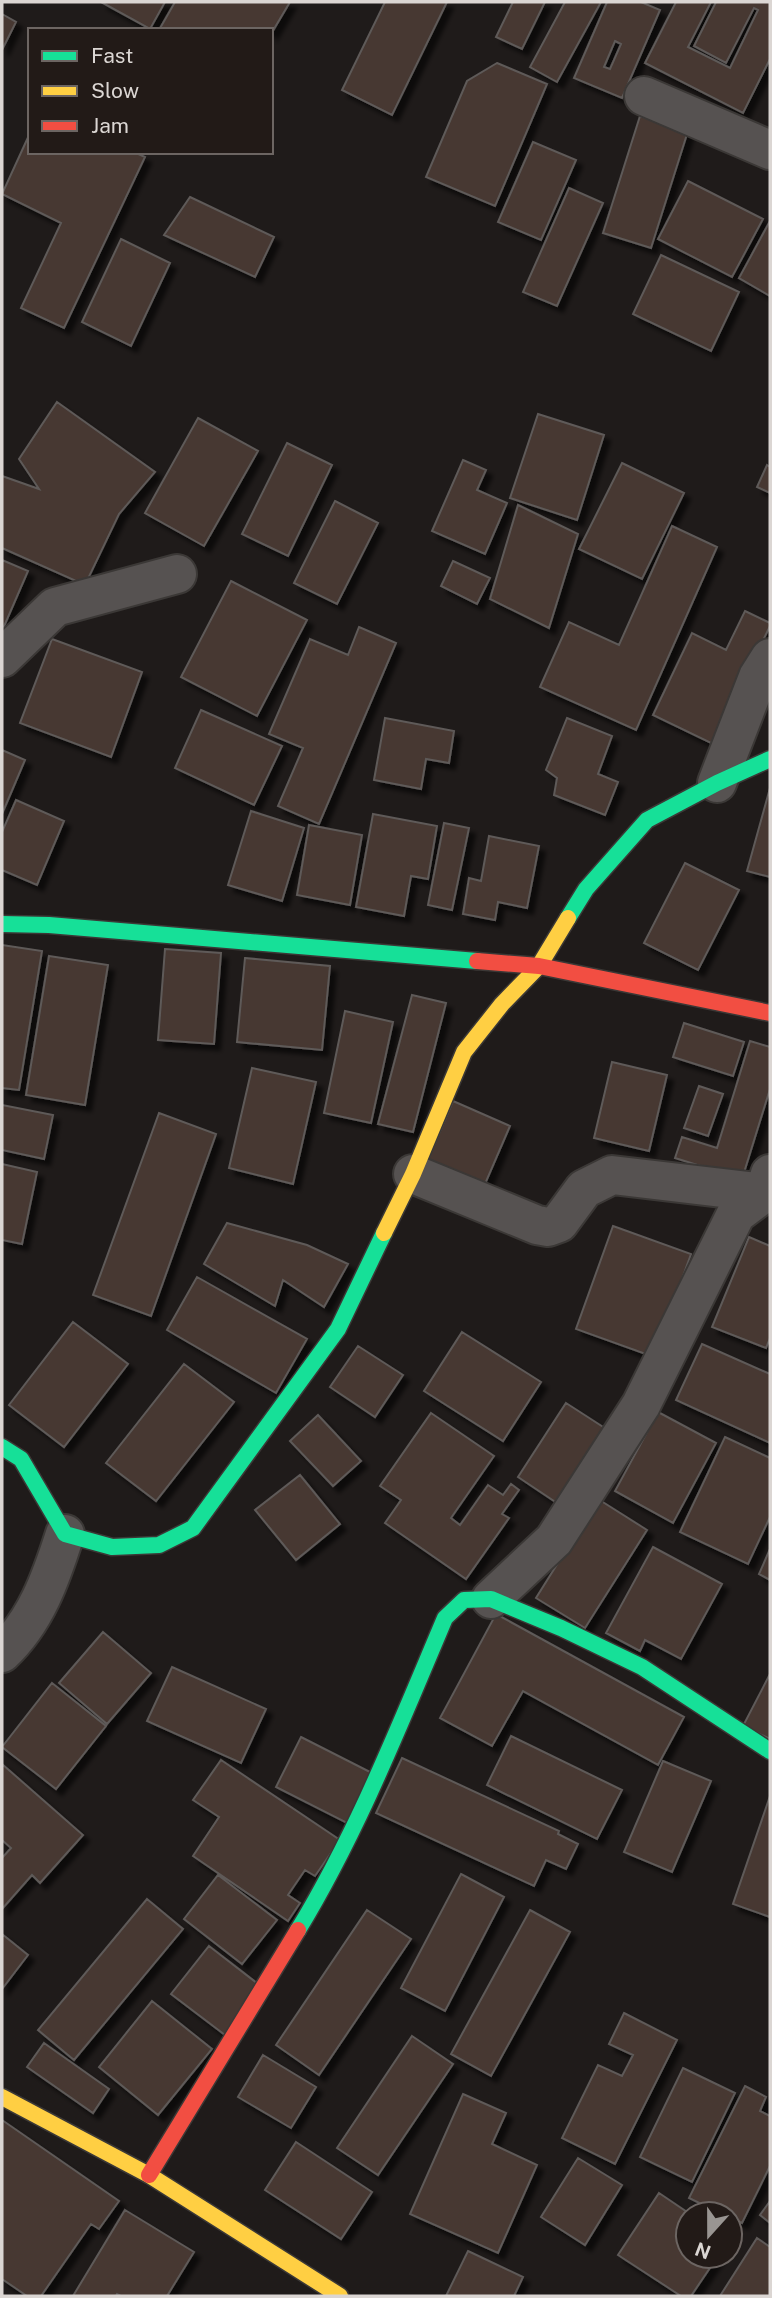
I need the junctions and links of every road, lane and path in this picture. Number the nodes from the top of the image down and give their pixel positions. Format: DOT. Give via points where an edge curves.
graph roads {
  1 [pos="644,96"];
  2 [pos="770,150"];
  3 [pos="177,574"];
  4 [pos="2,658"];
  5 [pos="770,658"];
  6 [pos="770,759"];
  7 [pos="717,783"];
  8 [pos="2,924"];
  9 [pos="539,966"];
  10 [pos="770,1013"];
  11 [pos="413,1174"];
  12 [pos="767,1183"];
  13 [pos="2,1447"];
  14 [pos="65,1534"];
  15 [pos="491,1599"];
  16 [pos="2,1653"];
  17 [pos="770,1751"];
  18 [pos="2,2097"];
  19 [pos="149,2175"];
  20 [pos="340,2296"];
  1 -- 2 [label="street"];
  3 -- 4 [label="street" via="55,607"];
  5 -- 7 [label="street" via="758,677"];
  6 -- 7 [label="street"];
  7 -- 9 [label="street" via="647,820 586,889"];
  8 -- 9 [label="street"];
  9 -- 10 [label="street"];
  9 -- 11 [label="street" via="464,1052"];
  11 -- 12 [label="street" via="548,1227 559,1223 584,1189 612,1175"];
  11 -- 14 [label="street" via="338,1329 192,1528 159,1545 112,1546"];
  12 -- 15 [label="street" via="736,1214 641,1405 554,1540"];
  13 -- 14 [label="street" via="21,1459"];
  14 -- 16 [label="street" via="50,1581 18,1637"];
  15 -- 17 [label="street" via="642,1667"];
  15 -- 19 [label="street" via="464,1600 445,1618 329,1879"];
  18 -- 19 [label="street"];
  19 -- 20 [label="street"];
}
